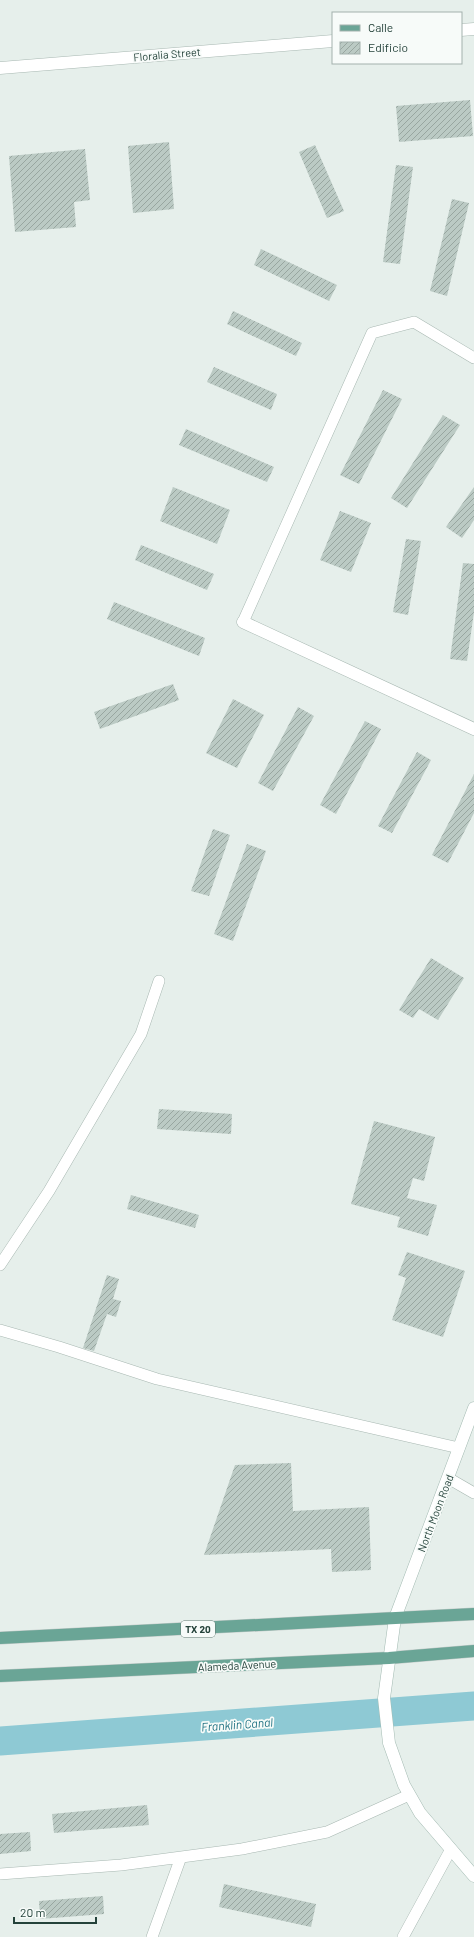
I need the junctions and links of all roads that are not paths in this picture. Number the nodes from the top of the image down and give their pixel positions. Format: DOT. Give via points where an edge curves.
graph roads {
  1 [pos="474,29"];
  2 [pos="462,30"];
  3 [pos="332,41"];
  4 [pos="0,68"];
  5 [pos="474,358"];
  6 [pos="243,622"];
  7 [pos="474,729"];
  8 [pos="159,981"];
  9 [pos="0,1265"];
  10 [pos="0,1330"];
  11 [pos="474,1408"];
  12 [pos="459,1448"];
  13 [pos="448,1478"];
  14 [pos="474,1493"];
  15 [pos="474,1614"];
  16 [pos="395,1618"];
  17 [pos="0,1638"];
  18 [pos="474,1651"];
  19 [pos="389,1658"];
  20 [pos="0,1676"];
  21 [pos="409,1795"];
  22 [pos="451,1849"];
  23 [pos="181,1857"];
  24 [pos="0,1874"];
  25 [pos="474,1876"];
  26 [pos="152,1937"];
  27 [pos="403,1937"];
  1 -- 2 [label="street"];
  3 -- 4 [label="street, Floralia Street"];
  5 -- 6 [label="lane" via="414,322 372,333"];
  6 -- 7 [label="street"];
  8 -- 9 [label="lane" via="141,1034 49,1191"];
  10 -- 12 [label="lane" via="157,1379"];
  11 -- 12 [label="street, North Moon Road"];
  12 -- 13 [label="street, North Moon Road"];
  13 -- 14 [label="lane"];
  13 -- 16 [label="street, North Moon Road"];
  15 -- 16 [label="main road, TX 20"];
  16 -- 17 [label="main road, TX 20"];
  16 -- 19 [label="street, North Moon Road"];
  18 -- 19 [label="main road, Alameda Avenue"];
  19 -- 20 [label="main road, Alameda Avenue"];
  19 -- 21 [label="street, North Moon Road" via="384,1698 389,1743 395,1765"];
  21 -- 22 [label="street, North Moon Road" via="420,1813"];
  21 -- 23 [label="lane" via="327,1832 242,1849"];
  22 -- 25 [label="street, North Moon Road"];
  22 -- 27 [label="lane"];
  23 -- 24 [label="lane" via="121,1865"];
  23 -- 26 [label="lane"];
}
